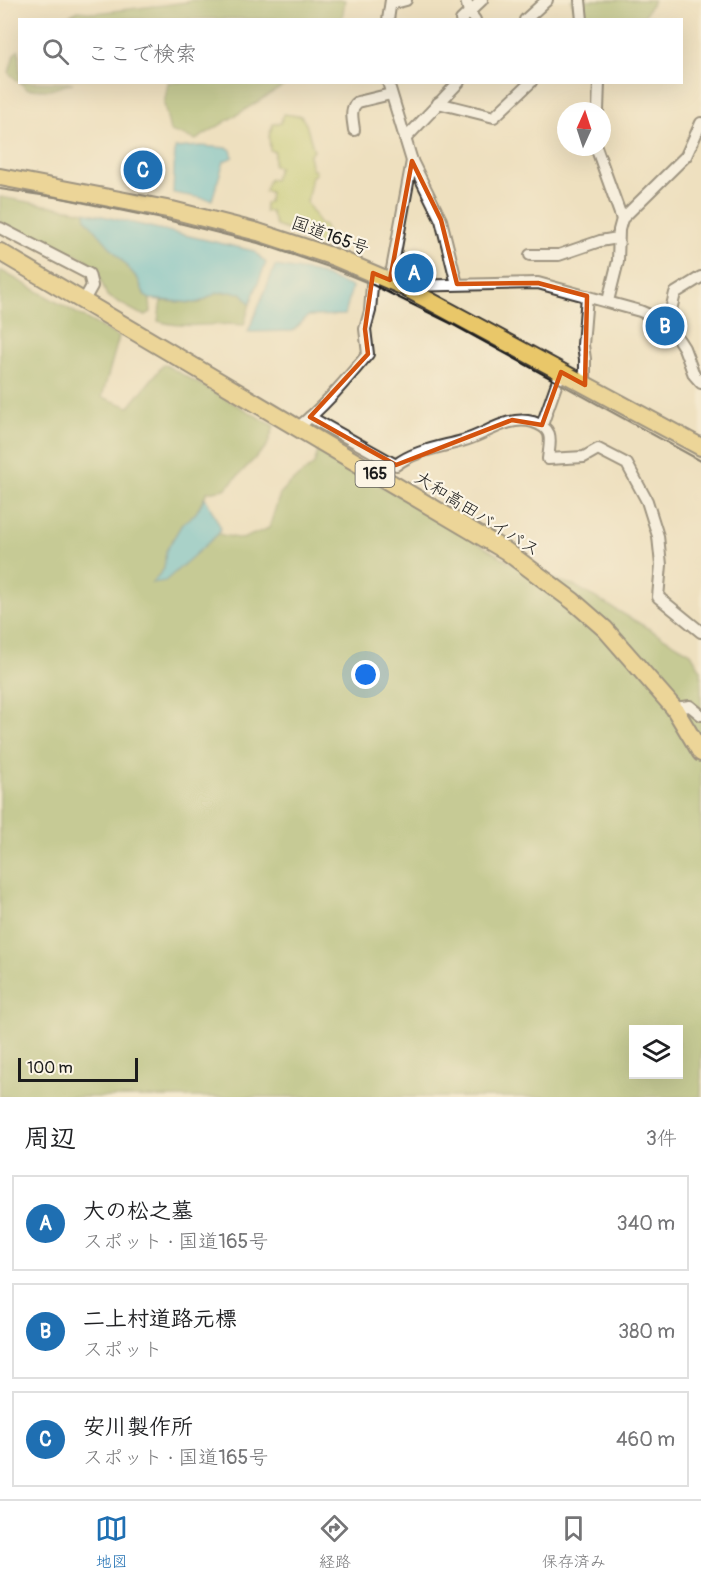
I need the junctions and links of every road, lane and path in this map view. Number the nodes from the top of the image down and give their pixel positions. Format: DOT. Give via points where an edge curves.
graph roads {
  1 [pos="406,0"];
  2 [pos="466,0"];
  3 [pos="482,0"];
  4 [pos="547,0"];
  5 [pos="580,0"];
  6 [pos="391,2"];
  7 [pos="468,17"];
  8 [pos="388,18"];
  9 [pos="527,18"];
  10 [pos="582,18"];
  11 [pos="457,84"];
  12 [pos="529,84"];
  13 [pos="599,84"];
  14 [pos="391,87"];
  15 [pos="598,102"];
  16 [pos="438,103"];
  17 [pos="701,123"];
  18 [pos="354,130"];
  19 [pos="405,139"];
  20 [pos="599,156"];
  21 [pos="412,161"];
  22 [pos="5,178"];
  23 [pos="622,219"];
  24 [pos="0,228"];
  25 [pos="618,238"];
  26 [pos="0,252"];
  27 [pos="530,255"];
  28 [pos="373,273"];
  29 [pos="701,277"];
  30 [pos="396,283"];
  31 [pos="457,284"];
  32 [pos="587,296"];
  33 [pos="608,301"];
  34 [pos="83,302"];
  35 [pos="668,323"];
  36 [pos="563,373"];
  37 [pos="701,383"];
  38 [pos="585,385"];
  39 [pos="304,423"];
  40 [pos="542,425"];
  41 [pos="701,447"];
  42 [pos="701,632"];
  43 [pos="674,708"];
  44 [pos="701,716"];
  45 [pos="701,753"];
  1 -- 6 [label="street"];
  2 -- 7 [label="street"];
  3 -- 7 [label="street"];
  4 -- 9 [label="street"];
  5 -- 10 [label="street"];
  6 -- 8 [label="street"];
  11 -- 16 [label="street"];
  12 -- 16 [label="street" via="494,117"];
  13 -- 15 [label="street"];
  14 -- 18 [label="street" via="354,105"];
  14 -- 19 [label="street"];
  16 -- 19 [label="street"];
  17 -- 23 [label="street" via="686,156"];
  19 -- 21 [label="street"];
  20 -- 23 [label="street"];
  21 -- 30 [label="street"];
  21 -- 31 [label="street" via="441,220"];
  22 -- 28 [label="highway, 国道165号" via="162,208 258,232"];
  23 -- 25 [label="street"];
  24 -- 34 [label="street" via="89,274 92,286"];
  25 -- 27 [label="street" via="559,255"];
  25 -- 33 [label="street" via="618,261"];
  26 -- 34 [label="highway, 大和高田バイパス / 165"];
  28 -- 30 [label="highway, 国道165号"];
  28 -- 39 [label="street" via="365,329 368,354"];
  29 -- 35 [label="street" via="677,290"];
  30 -- 31 [label="street"];
  30 -- 36 [label="highway, 国道165号"];
  31 -- 32 [label="street" via="538,283"];
  32 -- 33 [label="street"];
  32 -- 38 [label="street"];
  33 -- 35 [label="street"];
  34 -- 39 [label="highway, 大和高田バイパス / 165"];
  35 -- 37 [label="street"];
  36 -- 38 [label="highway, 国道165号"];
  36 -- 40 [label="street"];
  38 -- 41 [label="highway, 国道165号"];
  39 -- 40 [label="street" via="396,465 512,420"];
  39 -- 43 [label="highway, 大和高田バイパス / 165" via="506,551 564,594 605,629"];
  40 -- 42 [label="street" via="549,432 548,459 584,457 598,449 627,464 647,501 658,536 658,597"];
  43 -- 44 [label="street" via="690,706"];
  43 -- 45 [label="highway, 大和高田バイパス / 165"];
}
